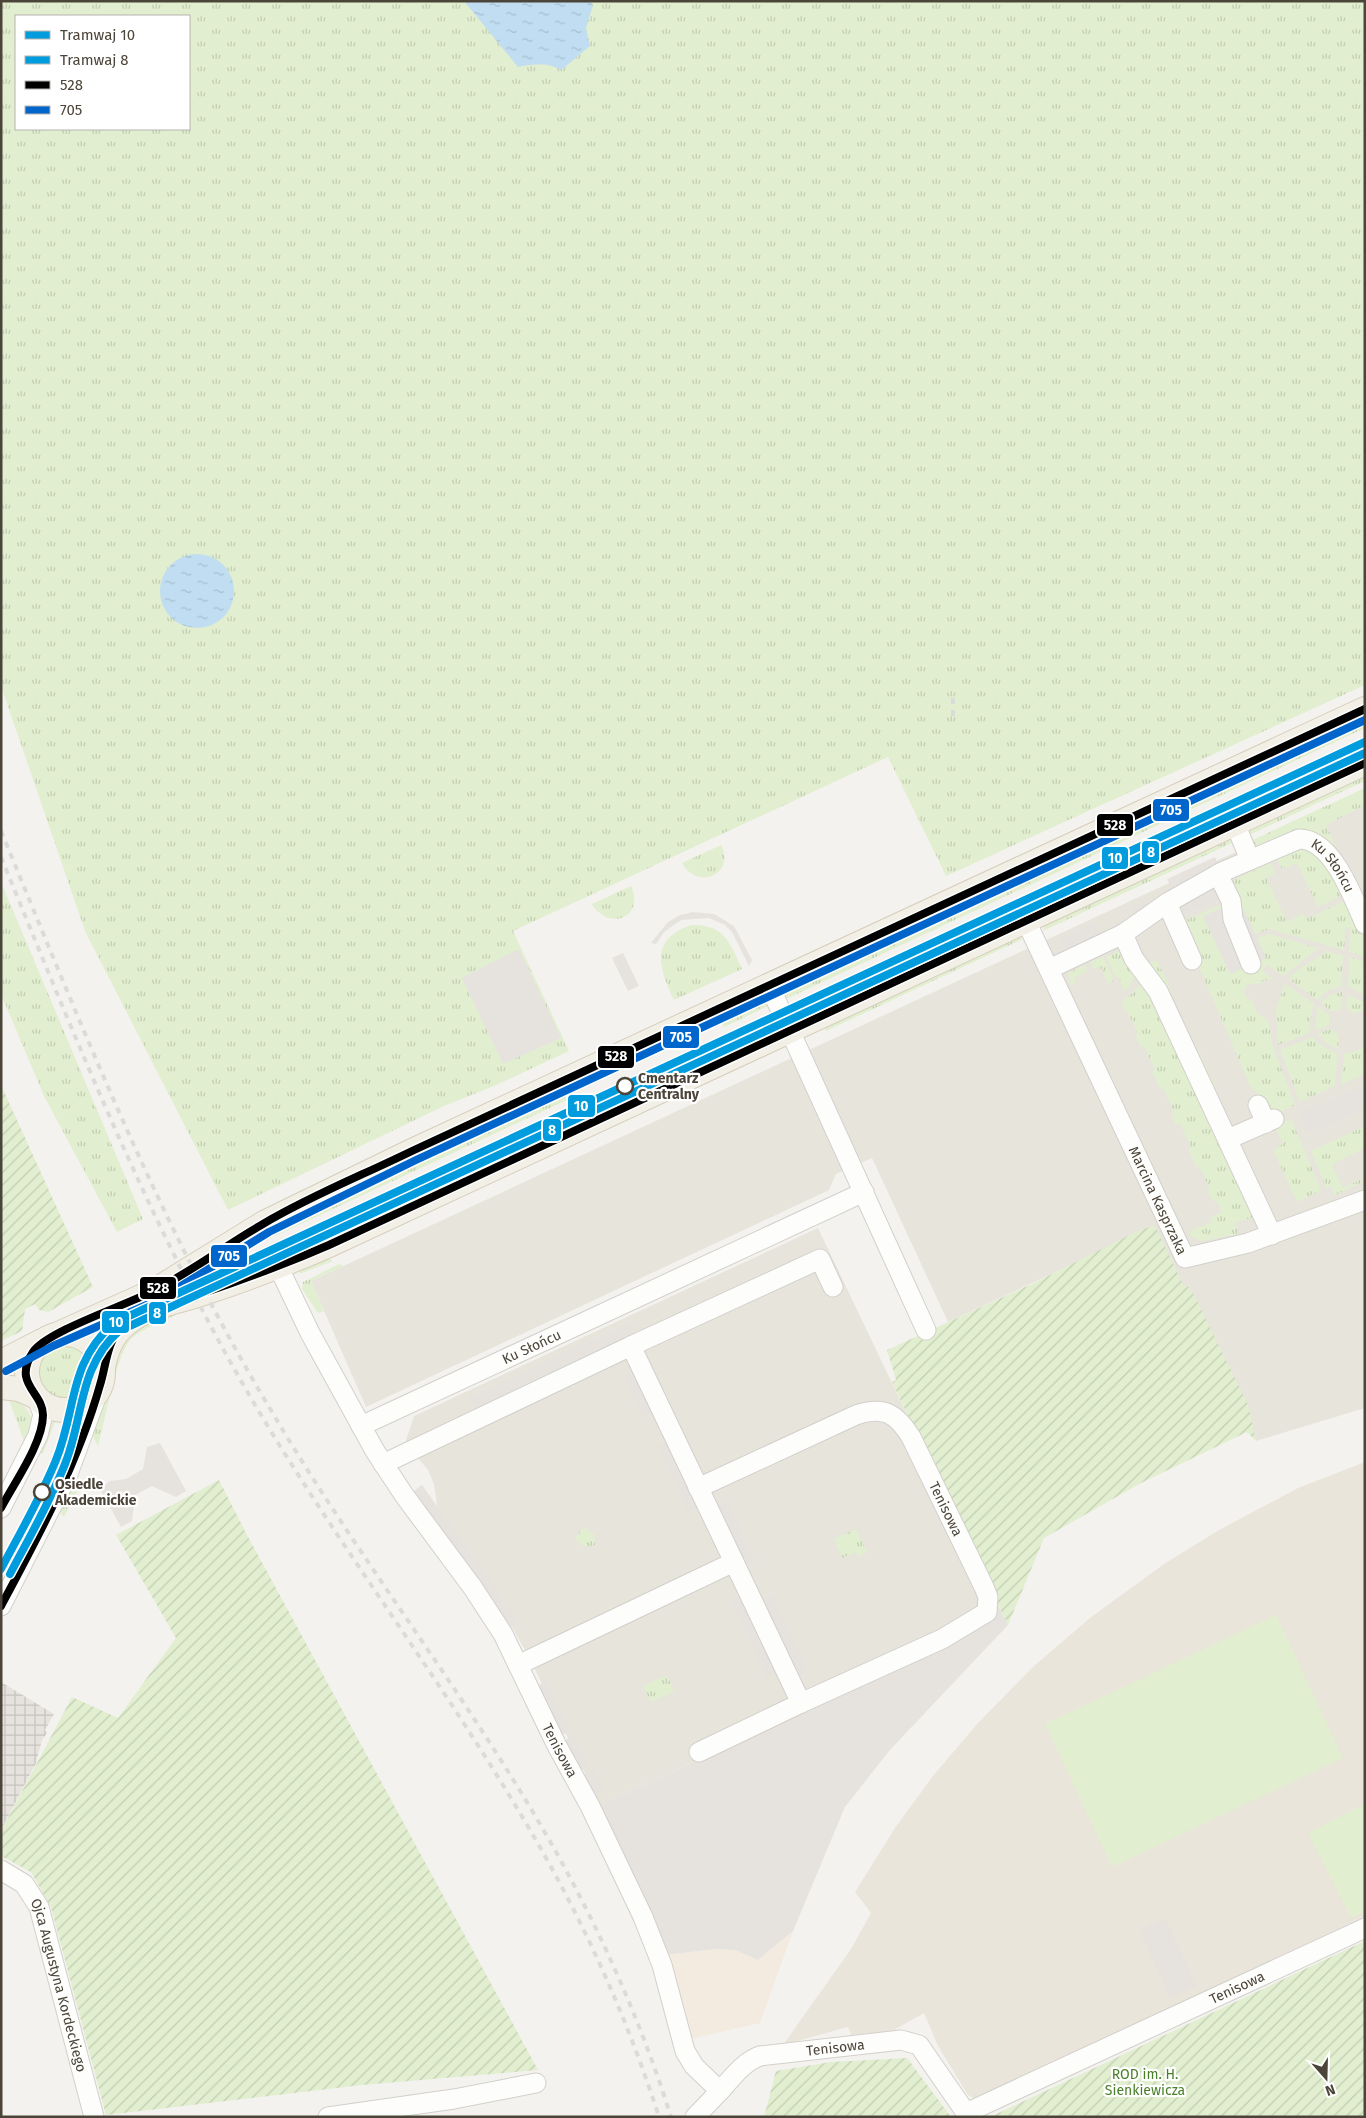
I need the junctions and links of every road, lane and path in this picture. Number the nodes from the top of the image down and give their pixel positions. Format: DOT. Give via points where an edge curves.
graph roads {
  1 [pos="1365,709"];
  2 [pos="1365,763"];
  3 [pos="1235,823"];
  4 [pos="1250,860"];
  5 [pos="1218,874"];
  6 [pos="1167,902"];
  7 [pos="1026,920"];
  8 [pos="1365,924"];
  9 [pos="1123,934"];
  10 [pos="1192,960"];
  11 [pos="1251,964"];
  12 [pos="1049,969"];
  13 [pos="770,986"];
  14 [pos="790,1030"];
  15 [pos="1258,1104"];
  16 [pos="1228,1139"];
  17 [pos="864,1192"];
  18 [pos="1365,1200"];
  19 [pos="1272,1234"];
  20 [pos="278,1266"];
  21 [pos="834,1288"];
  22 [pos="926,1330"];
  23 [pos="50,1338"];
  24 [pos="631,1346"];
  25 [pos="1,1362"];
  26 [pos="103,1367"];
  27 [pos="1,1387"];
  28 [pos="98,1392"];
  29 [pos="36,1398"];
  30 [pos="361,1426"];
  31 [pos="384,1464"];
  32 [pos="698,1488"];
  33 [pos="1,1508"];
  34 [pos="734,1562"];
  35 [pos="1,1606"];
  36 [pos="518,1665"];
  37 [pos="801,1703"];
  38 [pos="699,1752"];
  39 [pos="1,1870"];
  40 [pos="1365,1928"];
  41 [pos="536,2083"];
  42 [pos="720,2091"];
  43 [pos="94,2117"];
  44 [pos="328,2117"];
  45 [pos="695,2117"];
  1 -- 13 [label="main road"];
  2 -- 3 [label="main road"];
  3 -- 4 [label="street"];
  3 -- 7 [label="main road"];
  4 -- 5 [label="street, Ku Słońcu"];
  4 -- 8 [label="street, Ku Słońcu" via="1291,842 1306,839 1312,842 1332,858"];
  5 -- 6 [label="street, Ku Słońcu"];
  5 -- 11 [label="street" via="1231,901 1233,919"];
  6 -- 9 [label="street, Ku Słońcu"];
  6 -- 10 [label="street"];
  7 -- 12 [label="street, Marcina Kasprzaka"];
  7 -- 14 [label="main road"];
  9 -- 12 [label="street, Ku Słońcu"];
  9 -- 16 [label="street" via="1134,958 1158,991"];
  12 -- 19 [label="street, Marcina Kasprzaka" via="1185,1258"];
  13 -- 14 [label="street"];
  13 -- 23 [label="main road" via="280,1215 242,1235 171,1282"];
  14 -- 17 [label="street"];
  14 -- 20 [label="main road"];
  15 -- 16 [label="street" via="1270,1121"];
  16 -- 19 [label="street"];
  17 -- 22 [label="street"];
  17 -- 30 [label="street, Ku Słońcu"];
  18 -- 19 [label="street"];
  20 -- 26 [label="main road" via="134,1317 113,1339"];
  20 -- 30 [label="street"];
  21 -- 24 [label="street" via="820,1259"];
  23 -- 25 [label="main road"];
  23 -- 26 [label="main road" via="72,1334 86,1340 97,1352"];
  23 -- 29 [label="main road" via="32,1351 27,1366 28,1382"];
  24 -- 31 [label="street"];
  24 -- 32 [label="street"];
  26 -- 28 [label="main road"];
  27 -- 29 [label="main road" via="19,1389"];
  28 -- 29 [label="main road" via="84,1405 69,1410 54,1409"];
  28 -- 35 [label="street" via="68,1474"];
  29 -- 33 [label="street" via="43,1414 38,1435"];
  30 -- 31 [label="street, Tenisowa"];
  31 -- 36 [label="street, Tenisowa" via="473,1588 503,1634"];
  32 -- 34 [label="street"];
  32 -- 37 [label="street, Tenisowa" via="872,1410 898,1419 912,1437 988,1597 987,1612 933,1643"];
  34 -- 36 [label="street"];
  34 -- 37 [label="street"];
  36 -- 42 [label="street, Tenisowa" via="590,1806 646,1926 662,1965 685,2051 694,2066"];
  37 -- 38 [label="street, Tenisowa"];
  39 -- 43 [label="street, Ojca Augustyna Kordeckiego" via="24,1884 39,1907"];
  40 -- 42 [label="street, Tenisowa" via="966,2113 919,2045 901,2040 760,2056 742,2067"];
  41 -- 44 [label="street"];
  42 -- 45 [label="street"];
}
